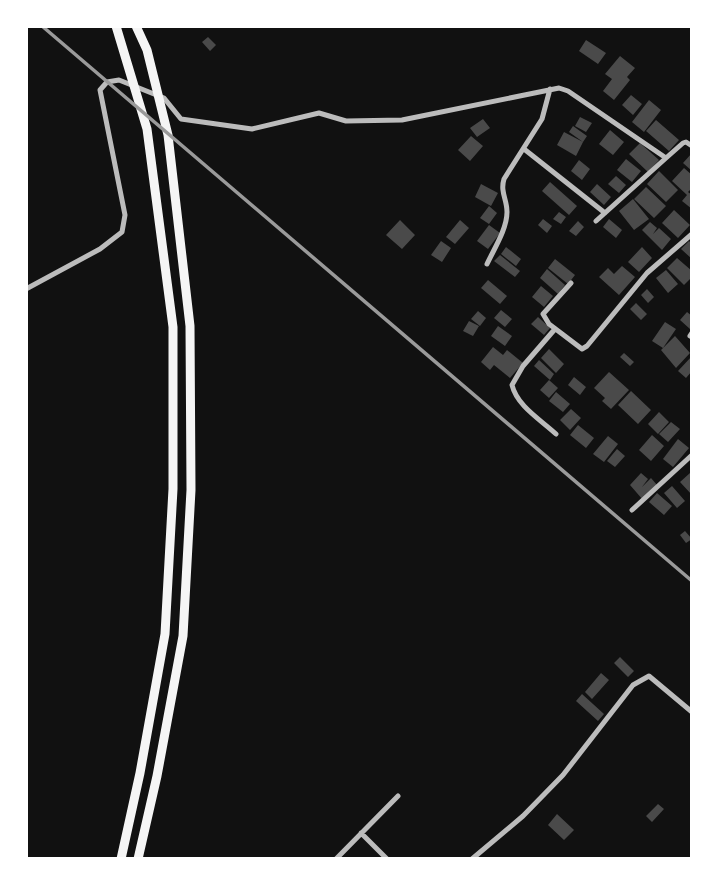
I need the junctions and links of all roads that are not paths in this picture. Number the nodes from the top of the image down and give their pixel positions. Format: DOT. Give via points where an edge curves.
graph roads {
  1 [pos="116,26"];
  2 [pos="136,26"];
  3 [pos="550,89"];
  4 [pos="692,146"];
  5 [pos="524,149"];
  6 [pos="666,158"];
  7 [pos="605,213"];
  8 [pos="596,221"];
  9 [pos="692,234"];
  10 [pos="487,264"];
  11 [pos="571,283"];
  12 [pos="26,289"];
  13 [pos="555,329"];
  14 [pos="556,434"];
  15 [pos="692,455"];
  16 [pos="632,510"];
  17 [pos="692,712"];
  18 [pos="398,796"];
  19 [pos="361,833"];
  20 [pos="121,859"];
  21 [pos="138,859"];
  22 [pos="336,859"];
  23 [pos="387,859"];
  24 [pos="472,859"];
  1 -- 20 [label="highway" via="147,129 173,327 173,489 165,634"];
  2 -- 21 [label="highway" via="147,50 168,135 190,326 191,489 183,636"];
  3 -- 5 [label="street" via="542,119"];
  3 -- 6 [label="street" via="568,91"];
  3 -- 12 [label="street" via="402,120 346,121 319,113 252,129 181,118 164,98 119,79 107,82 100,90 125,215 122,232"];
  4 -- 6 [label="street" via="683,143"];
  5 -- 7 [label="street"];
  5 -- 10 [label="street" via="502,186 506,221"];
  6 -- 7 [label="street"];
  7 -- 8 [label="street"];
  9 -- 13 [label="street" via="648,273 587,346 578,348"];
  11 -- 13 [label="street" via="543,314"];
  13 -- 14 [label="street" via="512,385 521,402"];
  15 -- 16 [label="street"];
  17 -- 24 [label="street" via="649,676 633,685 563,775"];
  18 -- 19 [label="street"];
  19 -- 22 [label="street"];
  19 -- 23 [label="street"];
}
